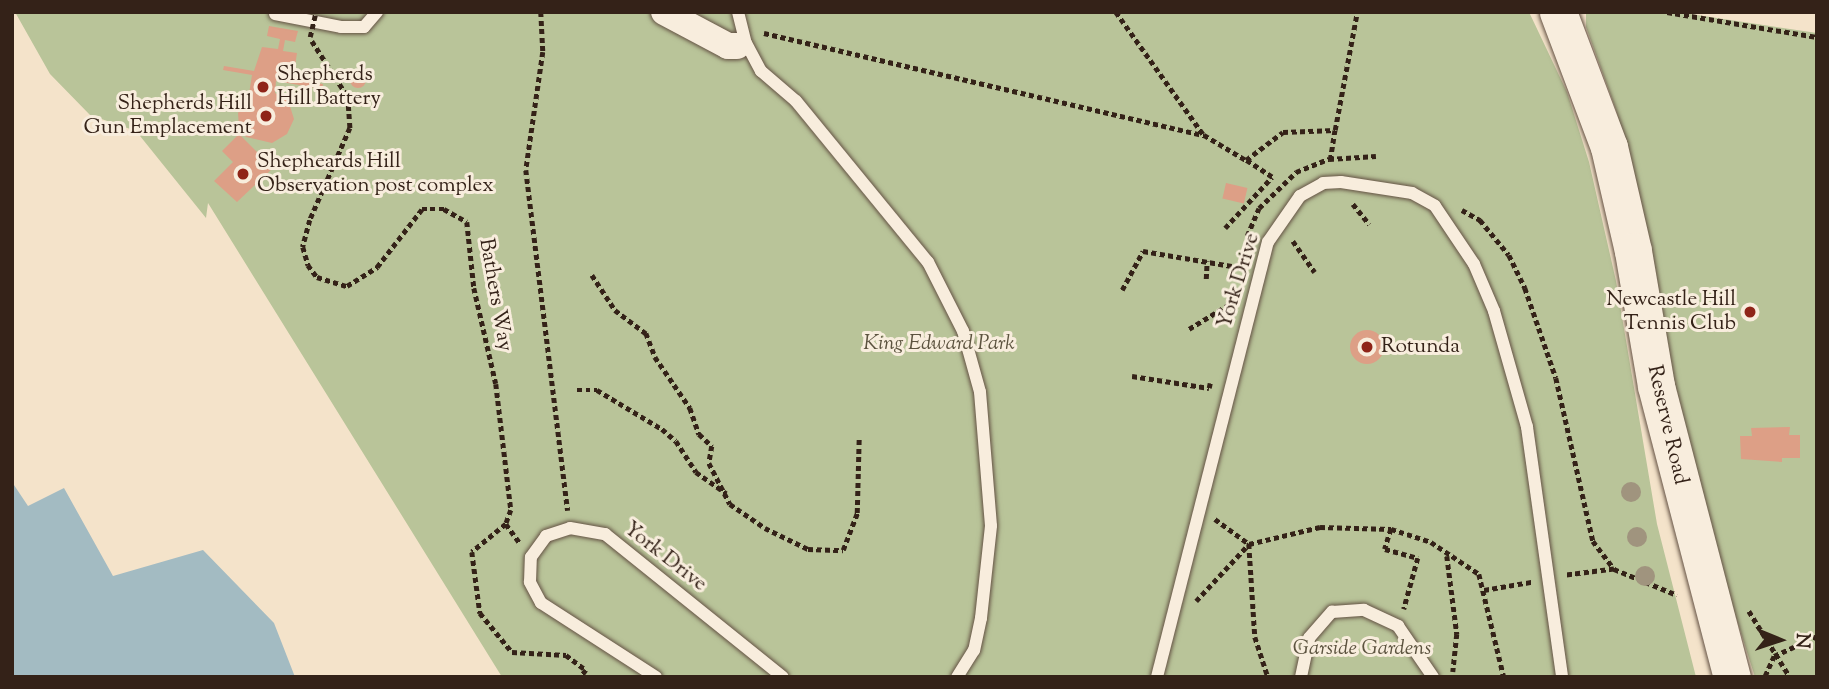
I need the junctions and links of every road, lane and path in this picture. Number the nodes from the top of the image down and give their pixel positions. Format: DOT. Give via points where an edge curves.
graph roads {
  1 [pos="316,12"];
  2 [pos="377,12"];
  3 [pos="541,12"];
  4 [pos="664,12"];
  5 [pos="738,12"];
  6 [pos="1116,12"];
  7 [pos="1357,12"];
  8 [pos="1558,12"];
  9 [pos="1667,12"];
  10 [pos="275,14"];
  11 [pos="1817,37"];
  12 [pos="747,43"];
  13 [pos="1335,130"];
  14 [pos="1203,135"];
  15 [pos="1329,159"];
  16 [pos="1246,160"];
  17 [pos="1242,204"];
  18 [pos="1259,208"];
  19 [pos="1462,210"];
  20 [pos="1280,223"];
  21 [pos="1225,228"];
  22 [pos="1207,261"];
  23 [pos="1259,271"];
  24 [pos="1315,272"];
  25 [pos="592,275"];
  26 [pos="1206,279"];
  27 [pos="1122,290"];
  28 [pos="1230,304"];
  29 [pos="1189,329"];
  30 [pos="1132,376"];
  31 [pos="1209,388"];
  32 [pos="577,390"];
  33 [pos="859,438"];
  34 [pos="727,493"];
  35 [pos="1199,508"];
  36 [pos="570,528"];
  37 [pos="1391,529"];
  38 [pos="1249,544"];
  39 [pos="1447,556"];
  40 [pos="1614,569"];
  41 [pos="1562,576"];
  42 [pos="1533,581"];
  43 [pos="1484,590"];
  44 [pos="1677,595"];
  45 [pos="1171,622"];
  46 [pos="1398,626"];
  47 [pos="1817,636"];
  48 [pos="581,677"];
  49 [pos="656,677"];
  50 [pos="783,677"];
  51 [pos="957,677"];
  52 [pos="1157,677"];
  53 [pos="1268,677"];
  54 [pos="1301,677"];
  55 [pos="1433,677"];
  56 [pos="1452,677"];
  57 [pos="1504,677"];
  58 [pos="1562,677"];
  59 [pos="1732,677"];
  60 [pos="1765,677"];
  1 -- 48 [label="path, Bathers Way, bridge" via="310,37 348,97 350,128 303,247 317,276 347,286 377,267 422,209 444,209 467,222 510,510 506,524 472,552 480,613 512,652 566,655 586,670"];
  2 -- 10 [label="lane" via="364,27"];
  3 -- 36 [label="path" via="543,52 526,170"];
  4 -- 12 [label="street" via="728,46"];
  5 -- 12 [label="lane"];
  6 -- 14 [label="path"];
  7 -- 13 [label="path"];
  8 -- 59 [label="main road, Reserve Road" via="1609,147 1656,386"];
  9 -- 11 [label="path"];
  12 -- 14 [label="path" via="767,31"];
  12 -- 51 [label="lane" via="761,71 796,101 928,262 963,331 980,391 991,526 979,629 974,650"];
  13 -- 15 [label="path"];
  13 -- 16 [label="path" via="1283,132"];
  14 -- 16 [label="path"];
  16 -- 17 [label="path" via="1272,177"];
  17 -- 18 [label="path"];
  17 -- 21 [label="path"];
  19 -- 40 [label="path" via="1470,211 1509,255 1525,288 1556,378 1593,541"];
  20 -- 23 [label="lane, York Drive"];
  20 -- 24 [label="path"];
  20 -- 58 [label="lane, York Drive" via="1300,195 1323,183 1341,182 1412,193 1435,205 1449,222 1494,311 1527,427"];
  22 -- 23 [label="path"];
  22 -- 26 [label="path"];
  22 -- 27 [label="path" via="1143,251"];
  23 -- 35 [label="lane, York Drive"];
  25 -- 34 [label="path" via="615,310 646,333 655,357 690,408 699,434 712,446 709,463"];
  28 -- 29 [label="path"];
  30 -- 31 [label="path"];
  32 -- 34 [label="path" via="597,390 662,429 676,441 696,472"];
  33 -- 34 [label="path" via="857,513 843,550 808,549 765,528 730,504"];
  35 -- 38 [label="path"];
  35 -- 45 [label="lane, York Drive"];
  36 -- 49 [label="lane" via="546,536 531,557 530,582 541,603"];
  36 -- 50 [label="lane, York Drive" via="605,534 631,552"];
  37 -- 38 [label="path" via="1320,527"];
  37 -- 39 [label="path" via="1431,542"];
  37 -- 46 [label="path" via="1385,549 1418,558"];
  38 -- 45 [label="path" via="1216,584"];
  38 -- 53 [label="path" via="1255,637"];
  39 -- 43 [label="path" via="1479,574"];
  39 -- 56 [label="path" via="1457,634"];
  40 -- 41 [label="path"];
  40 -- 44 [label="path"];
  42 -- 43 [label="path"];
  43 -- 57 [label="path"];
  45 -- 52 [label="lane, York Drive"];
  46 -- 54 [label="lane" via="1364,610 1332,612 1309,638"];
  46 -- 55 [label="lane"];
  47 -- 60 [label="path" via="1774,656"];
}
